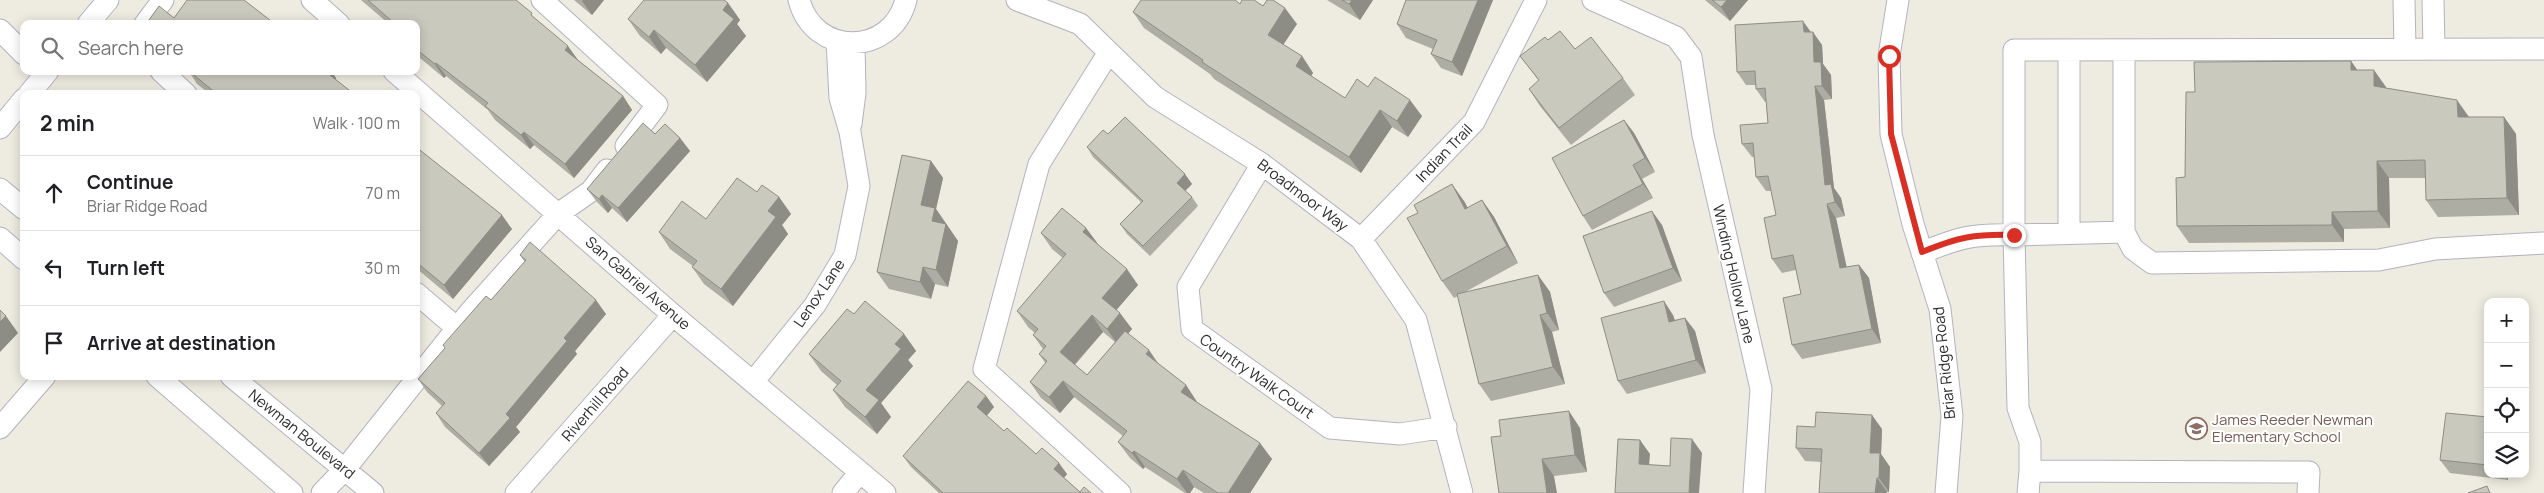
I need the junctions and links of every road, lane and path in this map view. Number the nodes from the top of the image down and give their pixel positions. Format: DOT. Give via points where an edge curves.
graph roads {
  1 [pos="108,0"];
  2 [pos="163,0"];
  3 [pos="312,0"];
  4 [pos="542,0"];
  5 [pos="799,0"];
  6 [pos="906,0"];
  7 [pos="1016,0"];
  8 [pos="1536,0"];
  9 [pos="1593,0"];
  10 [pos="1898,0"];
  11 [pos="2404,0"];
  12 [pos="2433,0"];
  13 [pos="91,20"];
  14 [pos="148,20"];
  15 [pos="334,20"];
  16 [pos="0,30"];
  17 [pos="846,42"];
  18 [pos="2405,48"];
  19 [pos="2434,49"];
  20 [pos="2544,49"];
  21 [pos="20,50"];
  22 [pos="2069,50"];
  23 [pos="2124,50"];
  24 [pos="1109,52"];
  25 [pos="42,75"];
  26 [pos="165,75"];
  27 [pos="399,75"];
  28 [pos="32,90"];
  29 [pos="182,90"];
  30 [pos="416,90"];
  31 [pos="420,94"];
  32 [pos="20,105"];
  33 [pos="0,128"];
  34 [pos="1262,164"];
  35 [pos="0,189"];
  36 [pos="20,206"];
  37 [pos="558,214"];
  38 [pos="2124,232"];
  39 [pos="2069,233"];
  40 [pos="2014,235"];
  41 [pos="0,238"];
  42 [pos="1360,239"];
  43 [pos="2544,243"];
  44 [pos="1922,252"];
  45 [pos="20,256"];
  46 [pos="420,296"];
  47 [pos="673,314"];
  48 [pos="457,328"];
  49 [pos="420,375"];
  50 [pos="42,380"];
  51 [pos="162,380"];
  52 [pos="236,380"];
  53 [pos="416,380"];
  54 [pos="753,382"];
  55 [pos="1446,427"];
  56 [pos="0,428"];
  57 [pos="346,469"];
  58 [pos="2030,471"];
  59 [pos="860,472"];
  60 [pos="292,493"];
  61 [pos="322,493"];
  62 [pos="373,493"];
  63 [pos="516,493"];
  64 [pos="843,493"];
  65 [pos="884,493"];
  66 [pos="1120,493"];
  67 [pos="1462,493"];
  68 [pos="1754,493"];
  69 [pos="1946,493"];
  70 [pos="2028,493"];
  71 [pos="2308,493"];
  1 -- 13 [label="street"];
  2 -- 14 [label="street"];
  3 -- 15 [label="street"];
  4 -- 37 [label="street" via="657,105 591,191"];
  5 -- 17 [label="street" via="810,24 822,35"];
  6 -- 17 [label="street" via="899,18 887,31 871,40"];
  7 -- 24 [label="street, Broadmoor Way" via="1080,24"];
  8 -- 42 [label="street, Indian Trail" via="1474,122"];
  9 -- 68 [label="street, Winding Hollow Lane" via="1676,37 1691,57 1705,144 1761,389"];
  10 -- 44 [label="street, Briar Ridge Road" via="1889,56 1891,134"];
  11 -- 18 [label="street"];
  12 -- 19 [label="street"];
  16 -- 21 [label="street"];
  17 -- 54 [label="street, Lenox Lane" via="855,93 850,132 859,186 845,255 815,304"];
  18 -- 19 [label="street"];
  18 -- 23 [label="street"];
  19 -- 20 [label="street"];
  22 -- 23 [label="street"];
  22 -- 39 [label="street"];
  22 -- 40 [label="street" via="2014,50"];
  23 -- 38 [label="street"];
  24 -- 34 [label="street, Broadmoor Way" via="1155,97"];
  24 -- 66 [label="street" via="1039,164 984,369"];
  25 -- 28 [label="street"];
  26 -- 29 [label="street"];
  27 -- 30 [label="street, San Gabriel Avenue"];
  31 -- 37 [label="street, San Gabriel Avenue"];
  32 -- 33 [label="street"];
  34 -- 42 [label="street, Broadmoor Way"];
  34 -- 55 [label="street, Country Walk Court" via="1188,287 1192,329 1330,428 1400,434"];
  35 -- 36 [label="street"];
  37 -- 47 [label="street, San Gabriel Avenue"];
  37 -- 48 [label="street"];
  38 -- 39 [label="street"];
  38 -- 43 [label="street" via="2132,249 2152,263 2379,260 2435,249"];
  39 -- 40 [label="street"];
  40 -- 44 [label="street" via="1977,234"];
  40 -- 58 [label="street" via="2018,408 2030,442"];
  41 -- 45 [label="street"];
  42 -- 55 [label="street, Broadmoor Way" via="1416,320"];
  44 -- 69 [label="street, Briar Ridge Road" via="1940,310 1952,416"];
  46 -- 48 [label="street"];
  47 -- 54 [label="street, San Gabriel Avenue"];
  47 -- 63 [label="street, Riverhill Road"];
  48 -- 49 [label="street"];
  50 -- 56 [label="street"];
  51 -- 60 [label="street"];
  52 -- 57 [label="street, Newman Boulevard"];
  53 -- 57 [label="street"];
  54 -- 59 [label="street, San Gabriel Avenue"];
  55 -- 67 [label="street, Broadmoor Way"];
  57 -- 61 [label="street"];
  57 -- 62 [label="street, Newman Boulevard"];
  58 -- 70 [label="street"];
  58 -- 71 [label="street" via="2309,472"];
  59 -- 64 [label="street"];
  59 -- 65 [label="street, San Gabriel Avenue"];
}
